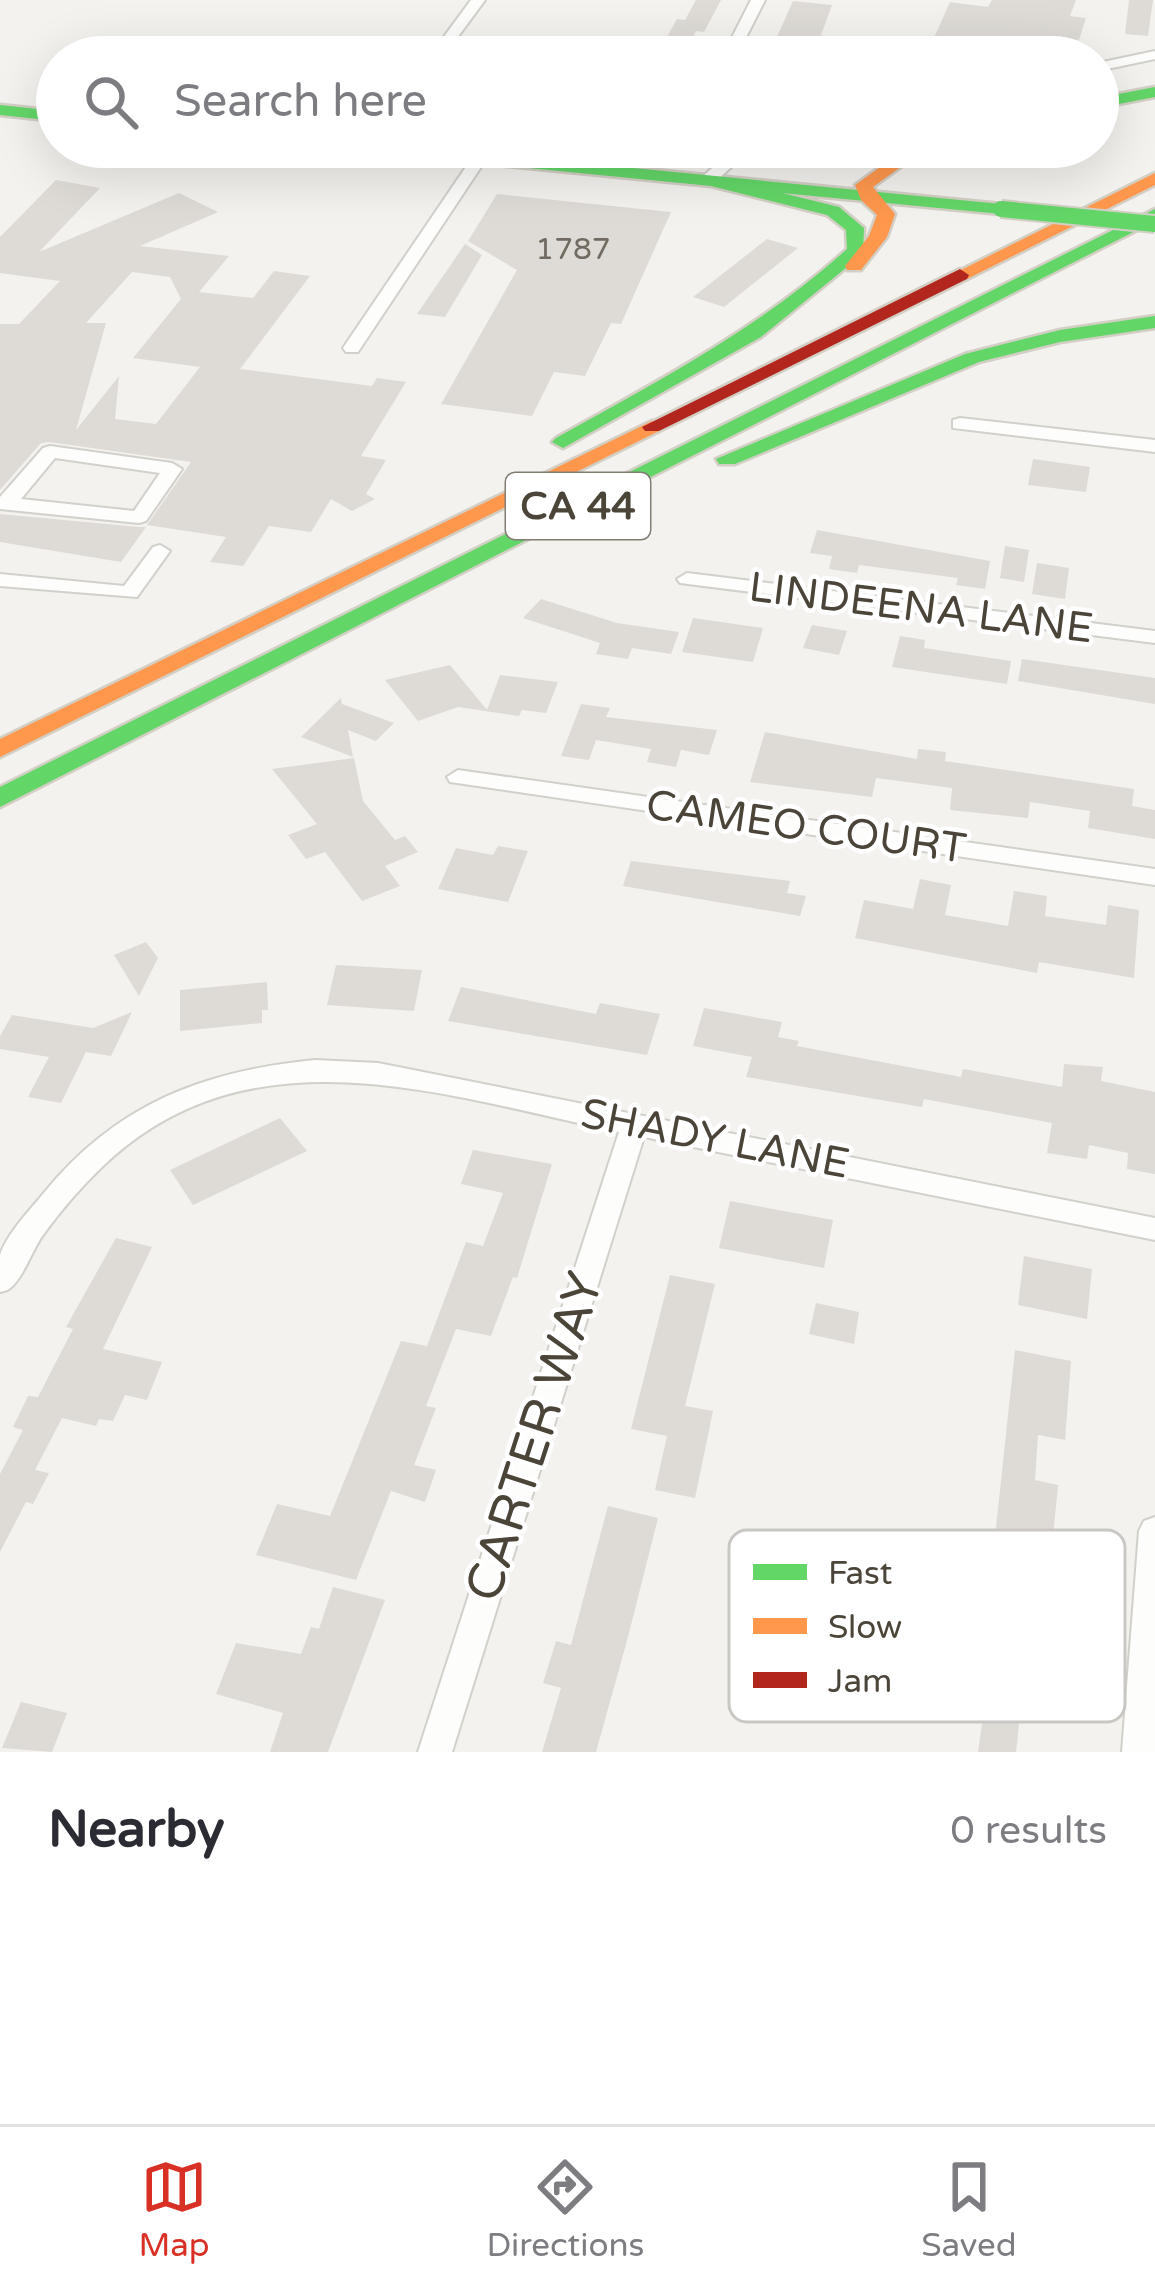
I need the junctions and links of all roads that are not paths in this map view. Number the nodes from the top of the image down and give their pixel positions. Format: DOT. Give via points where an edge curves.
graph roads {
  1 [pos="478,0"];
  2 [pos="758,0"];
  3 [pos="451,36"];
  4 [pos="740,36"];
  5 [pos="1155,55"];
  6 [pos="1119,63"];
  7 [pos="1155,92"];
  8 [pos="1119,99"];
  9 [pos="0,110"];
  10 [pos="36,114"];
  11 [pos="472,168"];
  12 [pos="583,168"];
  13 [pos="722,168"];
  14 [pos="888,168"];
  15 [pos="1155,178"];
  16 [pos="708,180"];
  17 [pos="867,196"];
  18 [pos="1155,214"];
  19 [pos="1155,224"];
  20 [pos="769,322"];
  21 [pos="1155,322"];
  22 [pos="352,348"];
  23 [pos="960,424"];
  24 [pos="1155,446"];
  25 [pos="4,502"];
  26 [pos="160,551"];
  27 [pos="475,558"];
  28 [pos="687,579"];
  29 [pos="0,580"];
  30 [pos="265,618"];
  31 [pos="1155,637"];
  32 [pos="0,749"];
  33 [pos="458,777"];
  34 [pos="0,798"];
  35 [pos="1155,877"];
  36 [pos="635,1123"];
  37 [pos="1155,1228"];
  38 [pos="0,1280"];
  39 [pos="1155,1531"];
  40 [pos="435,1752"];
  41 [pos="1139,1752"];
  1 -- 3 [label="street"];
  2 -- 4 [label="street"];
  5 -- 6 [label="street"];
  7 -- 8 [label="main road"];
  9 -- 10 [label="main road"];
  11 -- 22 [label="street"];
  12 -- 16 [label="main road"];
  13 -- 16 [label="street"];
  14 -- 17 [label="main road" via="867,182"];
  15 -- 30 [label="main road, CA 44"];
  16 -- 17 [label="main road"];
  16 -- 20 [label="main road" via="832,211 855,228 858,245 845,263"];
  17 -- 19 [label="main road, bridge"];
  17 -- 20 [label="main road" via="886,214 871,248 836,284"];
  18 -- 27 [label="main road, CA 44"];
  20 -- 30 [label="main road" via="303,586"];
  21 -- 27 [label="main road" via="972,358"];
  23 -- 24 [label="street"];
  25 -- 25 [label="street" via="50,452 172,469 139,517"];
  26 -- 29 [label="street" via="130,593"];
  27 -- 34 [label="main road, CA 44"];
  28 -- 31 [label="street, LINDEENA LANE"];
  30 -- 32 [label="main road, CA 44"];
  33 -- 35 [label="street, CAMEO COURT"];
  36 -- 37 [label="street, SHADY LANE"];
  36 -- 38 [label="street, SHADY LANE" via="378,1073 273,1071 200,1090 120,1132 51,1199"];
  36 -- 40 [label="street, CARTER WAY"];
  39 -- 41 [label="street"];
}
